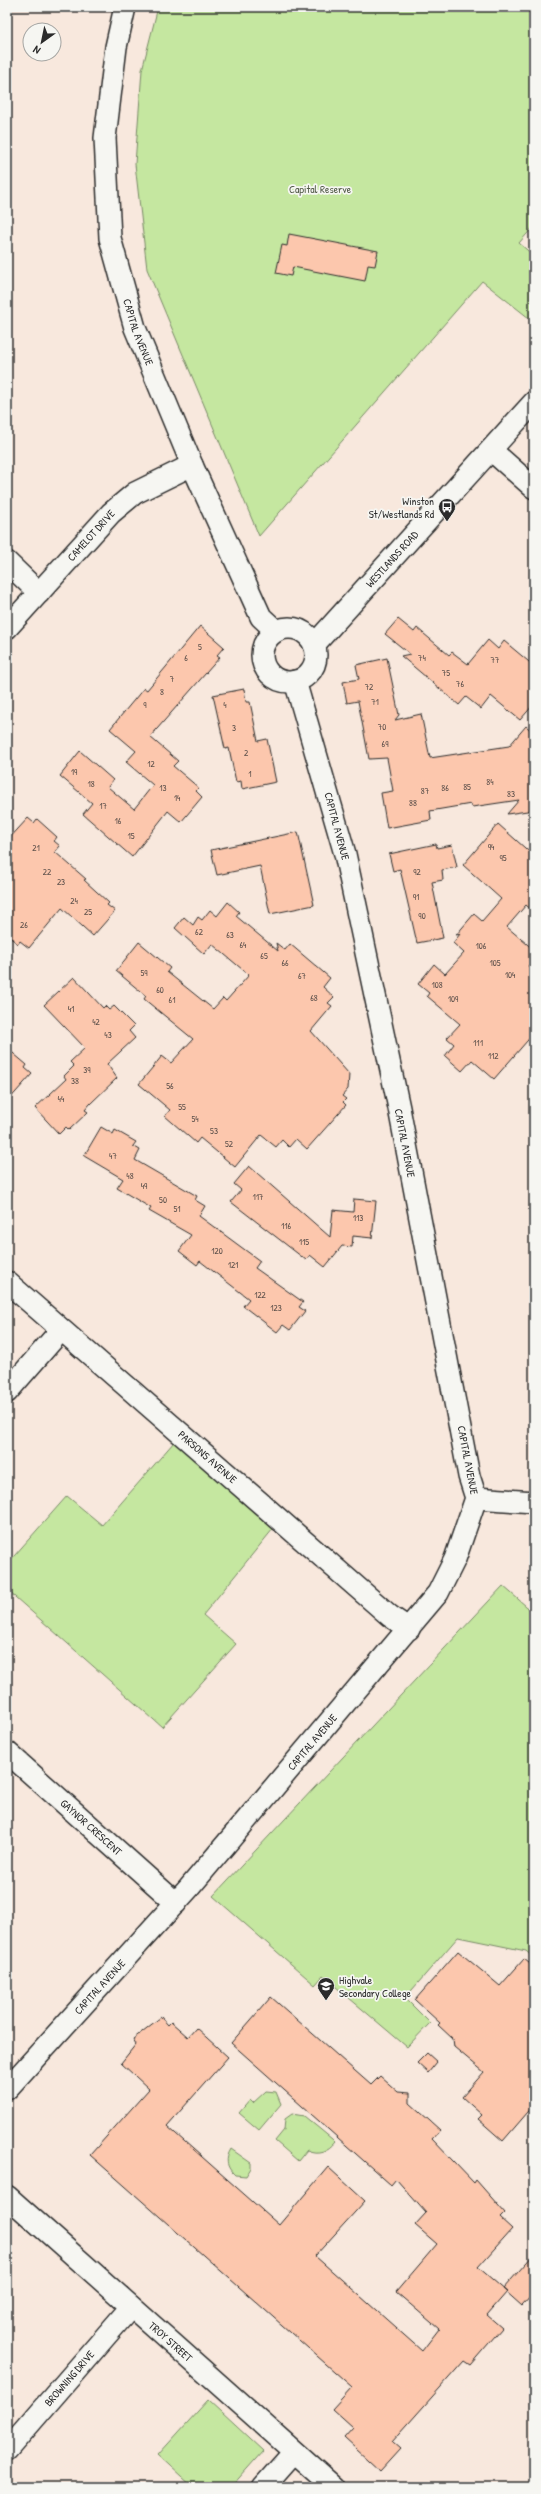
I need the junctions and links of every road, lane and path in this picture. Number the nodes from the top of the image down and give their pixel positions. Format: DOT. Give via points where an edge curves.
graph roads {
  1 [pos="125,7"];
  2 [pos="534,402"];
  3 [pos="491,450"];
  4 [pos="192,465"];
  5 [pos="534,488"];
  6 [pos="7,562"];
  7 [pos="39,592"];
  8 [pos="7,628"];
  9 [pos="276,631"];
  10 [pos="314,645"];
  11 [pos="295,681"];
  12 [pos="7,1282"];
  13 [pos="61,1330"];
  14 [pos="7,1392"];
  15 [pos="476,1498"];
  16 [pos="534,1502"];
  17 [pos="409,1629"];
  18 [pos="7,1752"];
  19 [pos="176,1904"];
  20 [pos="10,2080"];
  21 [pos="7,2196"];
  22 [pos="131,2307"];
  23 [pos="7,2450"];
  24 [pos="294,2452"];
  25 [pos="264,2487"];
  26 [pos="334,2487"];
  1 -- 4 [label="street, CAPITAL AVENUE" via="116,47 105,138 110,238 135,328"];
  2 -- 3 [label="street, WESTLANDS ROAD"];
  3 -- 5 [label="street"];
  3 -- 10 [label="street, WESTLANDS ROAD"];
  4 -- 7 [label="street, CAMELOT DRIVE" via="135,493 111,512"];
  4 -- 9 [label="street, CAPITAL AVENUE" via="261,618"];
  6 -- 7 [label="street"];
  7 -- 8 [label="street, CAMELOT DRIVE"];
  9 -- 10 [label="street" via="294,629 303,632"];
  9 -- 11 [label="street" via="266,640 263,648 264,666 277,680"];
  10 -- 11 [label="street" via="314,664 310,672"];
  11 -- 15 [label="street, CAPITAL AVENUE" via="345,854 398,1108 469,1476"];
  12 -- 13 [label="street, PARSONS AVENUE"];
  13 -- 14 [label="street"];
  13 -- 17 [label="street, PARSONS AVENUE" via="390,1616"];
  15 -- 16 [label="street"];
  15 -- 17 [label="street, CAPITAL AVENUE" via="455,1560 438,1593"];
  17 -- 19 [label="street, CAPITAL AVENUE"];
  18 -- 19 [label="street, GAYNOR CRESCENT"];
  19 -- 20 [label="street, CAPITAL AVENUE"];
  21 -- 22 [label="street, TROY STREET"];
  22 -- 23 [label="street, BROWNING DRIVE"];
  22 -- 24 [label="street, TROY STREET"];
  24 -- 25 [label="street"];
  24 -- 26 [label="street, TROY STREET"];
}
